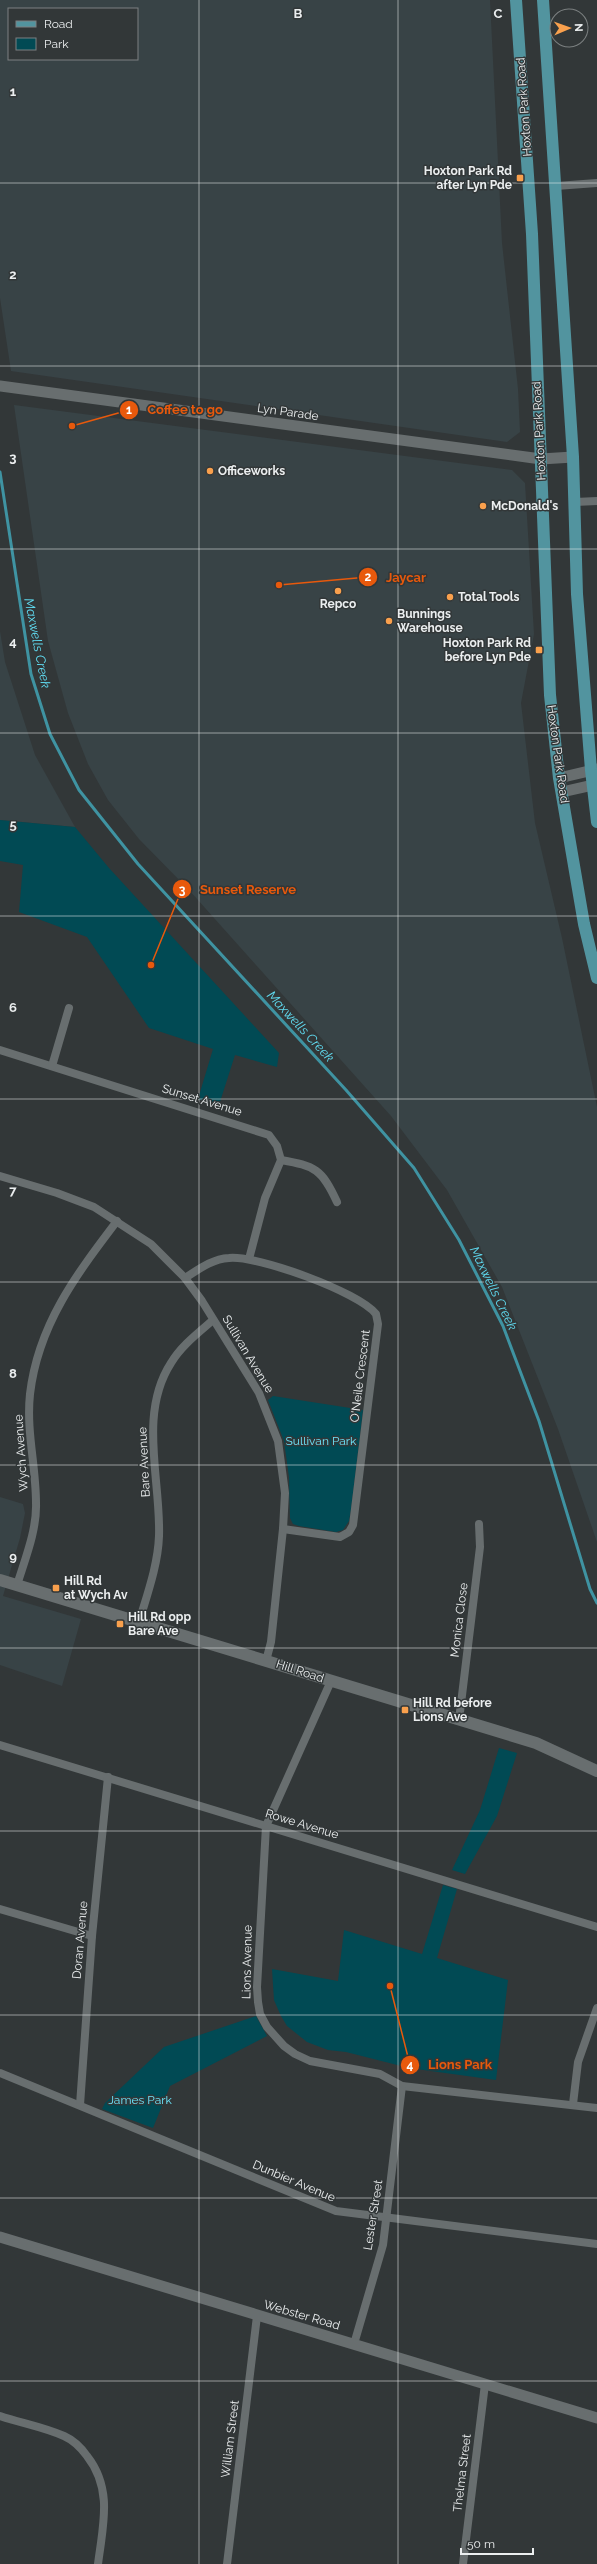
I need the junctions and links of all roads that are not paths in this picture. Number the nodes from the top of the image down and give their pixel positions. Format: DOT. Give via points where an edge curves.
graph roads {
  1 [pos="516,0"];
  2 [pos="543,0"];
  3 [pos="597,183"];
  4 [pos="556,186"];
  5 [pos="6,387"];
  6 [pos="573,458"];
  7 [pos="541,459"];
  8 [pos="597,501"];
  9 [pos="575,502"];
  10 [pos="594,770"];
  11 [pos="559,778"];
  12 [pos="595,785"];
  13 [pos="562,792"];
  14 [pos="597,822"];
  15 [pos="597,978"];
  16 [pos="69,1008"];
  17 [pos="0,1050"];
  18 [pos="52,1066"];
  19 [pos="281,1160"];
  20 [pos="0,1176"];
  21 [pos="337,1202"];
  22 [pos="117,1221"];
  23 [pos="249,1259"];
  24 [pos="185,1278"];
  25 [pos="213,1320"];
  26 [pos="479,1524"];
  27 [pos="283,1529"];
  28 [pos="0,1580"];
  29 [pos="17,1585"];
  30 [pos="140,1622"];
  31 [pos="266,1660"];
  32 [pos="331,1681"];
  33 [pos="459,1720"];
  34 [pos="0,1745"];
  35 [pos="597,1770"];
  36 [pos="108,1777"];
  37 [pos="266,1826"];
  38 [pos="0,1909"];
  39 [pos="597,1927"];
  40 [pos="92,1936"];
  41 [pos="597,2008"];
  42 [pos="0,2073"];
  43 [pos="402,2086"];
  44 [pos="573,2104"];
  45 [pos="80,2105"];
  46 [pos="597,2108"];
  47 [pos="386,2217"];
  48 [pos="0,2237"];
  49 [pos="597,2244"];
  50 [pos="257,2316"];
  51 [pos="354,2344"];
  52 [pos="485,2384"];
  53 [pos="0,2416"];
  54 [pos="597,2418"];
  55 [pos="98,2564"];
  56 [pos="227,2564"];
  57 [pos="463,2564"];
  1 -- 7 [label="main road, Hoxton Park Road" via="529,177"];
  2 -- 4 [label="main road"];
  3 -- 4 [label="street"];
  4 -- 6 [label="main road"];
  5 -- 7 [label="street, Lyn Parade"];
  6 -- 7 [label="street, Lyn Parade"];
  6 -- 9 [label="main road"];
  7 -- 11 [label="main road, Hoxton Park Road" via="548,673"];
  8 -- 9 [label="street"];
  9 -- 10 [label="main road" via="577,594"];
  10 -- 11 [label="street"];
  10 -- 12 [label="main road"];
  11 -- 13 [label="main road, Hoxton Park Road"];
  12 -- 13 [label="street"];
  12 -- 14 [label="main road"];
  13 -- 15 [label="main road, Hoxton Park Road" via="584,924"];
  16 -- 18 [label="street"];
  17 -- 18 [label="street, Sunset Avenue"];
  18 -- 19 [label="street, Sunset Avenue" via="262,1132 274,1140 280,1150"];
  19 -- 21 [label="street" via="310,1165 330,1187"];
  19 -- 23 [label="street" via="265,1198"];
  20 -- 22 [label="street, Sullivan Avenue" via="77,1200"];
  22 -- 24 [label="street, Sullivan Avenue" via="151,1244"];
  22 -- 29 [label="street, Wych Avenue" via="63,1295 46,1330 37,1359 29,1413 36,1510"];
  23 -- 24 [label="street, O'Neile Crescent" via="221,1259 205,1265"];
  23 -- 27 [label="street, O'Neile Crescent" via="341,1291 370,1308 378,1320 353,1525 349,1532 340,1536"];
  24 -- 25 [label="street, Sullivan Avenue"];
  25 -- 27 [label="street, Sullivan Avenue" via="254,1385 273,1427 284,1480"];
  25 -- 30 [label="street, Bare Avenue" via="176,1356 164,1375 156,1397 154,1417 159,1537"];
  26 -- 33 [label="street, Monica Close" via="480,1547"];
  27 -- 31 [label="street, Sullivan Avenue" via="271,1642"];
  28 -- 29 [label="main road, Hill Road"];
  29 -- 30 [label="main road, Hill Road"];
  30 -- 31 [label="main road, Hill Road"];
  31 -- 32 [label="main road, Hill Road"];
  32 -- 33 [label="main road, Hill Road"];
  32 -- 37 [label="street, Lions Avenue"];
  33 -- 35 [label="main road, Hill Road" via="536,1743"];
  34 -- 36 [label="street, Rowe Avenue"];
  36 -- 37 [label="street, Rowe Avenue"];
  36 -- 40 [label="street, Doran Avenue"];
  37 -- 39 [label="street, Rowe Avenue"];
  37 -- 43 [label="street, Lions Avenue" via="257,1987 260,2014 267,2027 284,2046 310,2061 380,2074"];
  38 -- 40 [label="street"];
  40 -- 45 [label="street, Doran Avenue"];
  41 -- 44 [label="street" via="578,2062"];
  42 -- 45 [label="street, Dunbier Avenue"];
  43 -- 44 [label="street, Lions Avenue"];
  43 -- 47 [label="street, Lester Street"];
  44 -- 46 [label="street, Lions Avenue"];
  45 -- 47 [label="street, Dunbier Avenue" via="336,2211"];
  47 -- 49 [label="street, Dunbier Avenue"];
  47 -- 51 [label="street, Lester Street" via="382,2245"];
  48 -- 50 [label="street, Webster Road"];
  50 -- 51 [label="street, Webster Road"];
  50 -- 56 [label="street, William Street"];
  51 -- 52 [label="street, Webster Road"];
  52 -- 54 [label="street, Webster Road"];
  52 -- 57 [label="street, Thelma Street"];
  53 -- 55 [label="street" via="65,2437 83,2450 96,2468 104,2486 105,2505"];
}
